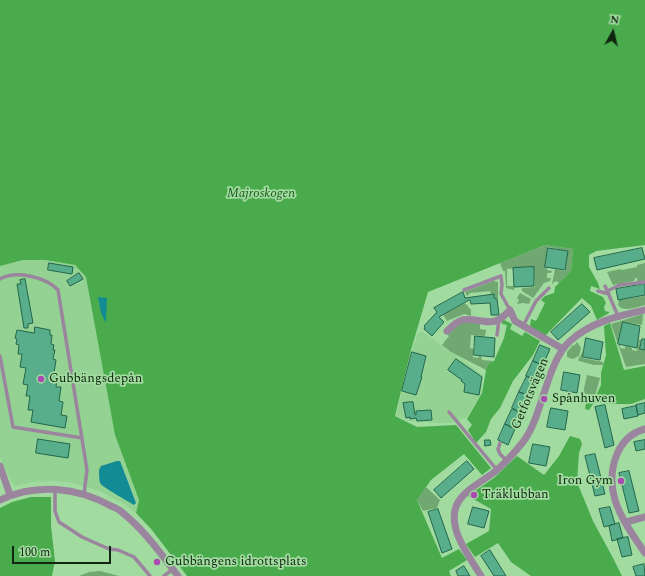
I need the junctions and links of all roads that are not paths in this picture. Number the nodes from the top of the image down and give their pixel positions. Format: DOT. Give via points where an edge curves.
graph roads {
  1 [pos="0,279"];
  2 [pos="645,282"];
  3 [pos="605,286"];
  4 [pos="549,288"];
  5 [pos="464,290"];
  6 [pos="598,291"];
  7 [pos="608,293"];
  8 [pos="510,310"];
  9 [pos="645,310"];
  10 [pos="618,316"];
  11 [pos="499,320"];
  12 [pos="523,326"];
  13 [pos="447,331"];
  14 [pos="497,334"];
  15 [pos="562,349"];
  16 [pos="0,356"];
  17 [pos="449,412"];
  18 [pos="645,429"];
  19 [pos="82,438"];
  20 [pos="500,443"];
  21 [pos="507,461"];
  22 [pos="0,466"];
  23 [pos="497,470"];
  24 [pos="55,489"];
  25 [pos="84,494"];
  26 [pos="10,495"];
  27 [pos="0,500"];
  28 [pos="645,517"];
  29 [pos="626,522"];
  30 [pos="645,553"];
  31 [pos="173,569"];
  32 [pos="150,576"];
  33 [pos="164,576"];
  34 [pos="178,576"];
  35 [pos="481,576"];
  1 -- 19 [label="lane" via="17,276 35,277 53,284 58,290"];
  2 -- 7 [label="lane" via="620,285"];
  3 -- 7 [label="lane"];
  4 -- 12 [label="lane" via="536,300"];
  5 -- 8 [label="lane" via="501,276 501,294"];
  6 -- 7 [label="lane"];
  7 -- 10 [label="lane"];
  8 -- 11 [label="street"];
  8 -- 12 [label="street" via="515,321"];
  9 -- 10 [label="street, Getfotsvägen"];
  10 -- 15 [label="street, Getfotsvägen" via="584,331"];
  11 -- 13 [label="street" via="463,320"];
  11 -- 14 [label="lane"];
  12 -- 15 [label="street"];
  15 -- 21 [label="street, Getfotsvägen" via="527,435"];
  16 -- 19 [label="lane" via="13,427"];
  17 -- 23 [label="lane"];
  18 -- 29 [label="street" via="634,433 625,441 614,463 613,490 619,511"];
  19 -- 25 [label="lane" via="87,470"];
  20 -- 21 [label="lane" via="498,449"];
  21 -- 23 [label="street, Getfotsvägen"];
  22 -- 26 [label="street"];
  23 -- 35 [label="street, Getfotsvägen" via="460,499 455,508 453,522 458,536"];
  24 -- 25 [label="street"];
  24 -- 26 [label="street"];
  24 -- 32 [label="lane" via="55,511 59,522 82,537 134,557"];
  25 -- 31 [label="street" via="123,512"];
  26 -- 27 [label="street"];
  28 -- 29 [label="street"];
  29 -- 30 [label="street"];
  31 -- 33 [label="lane"];
  31 -- 34 [label="street"];
}
